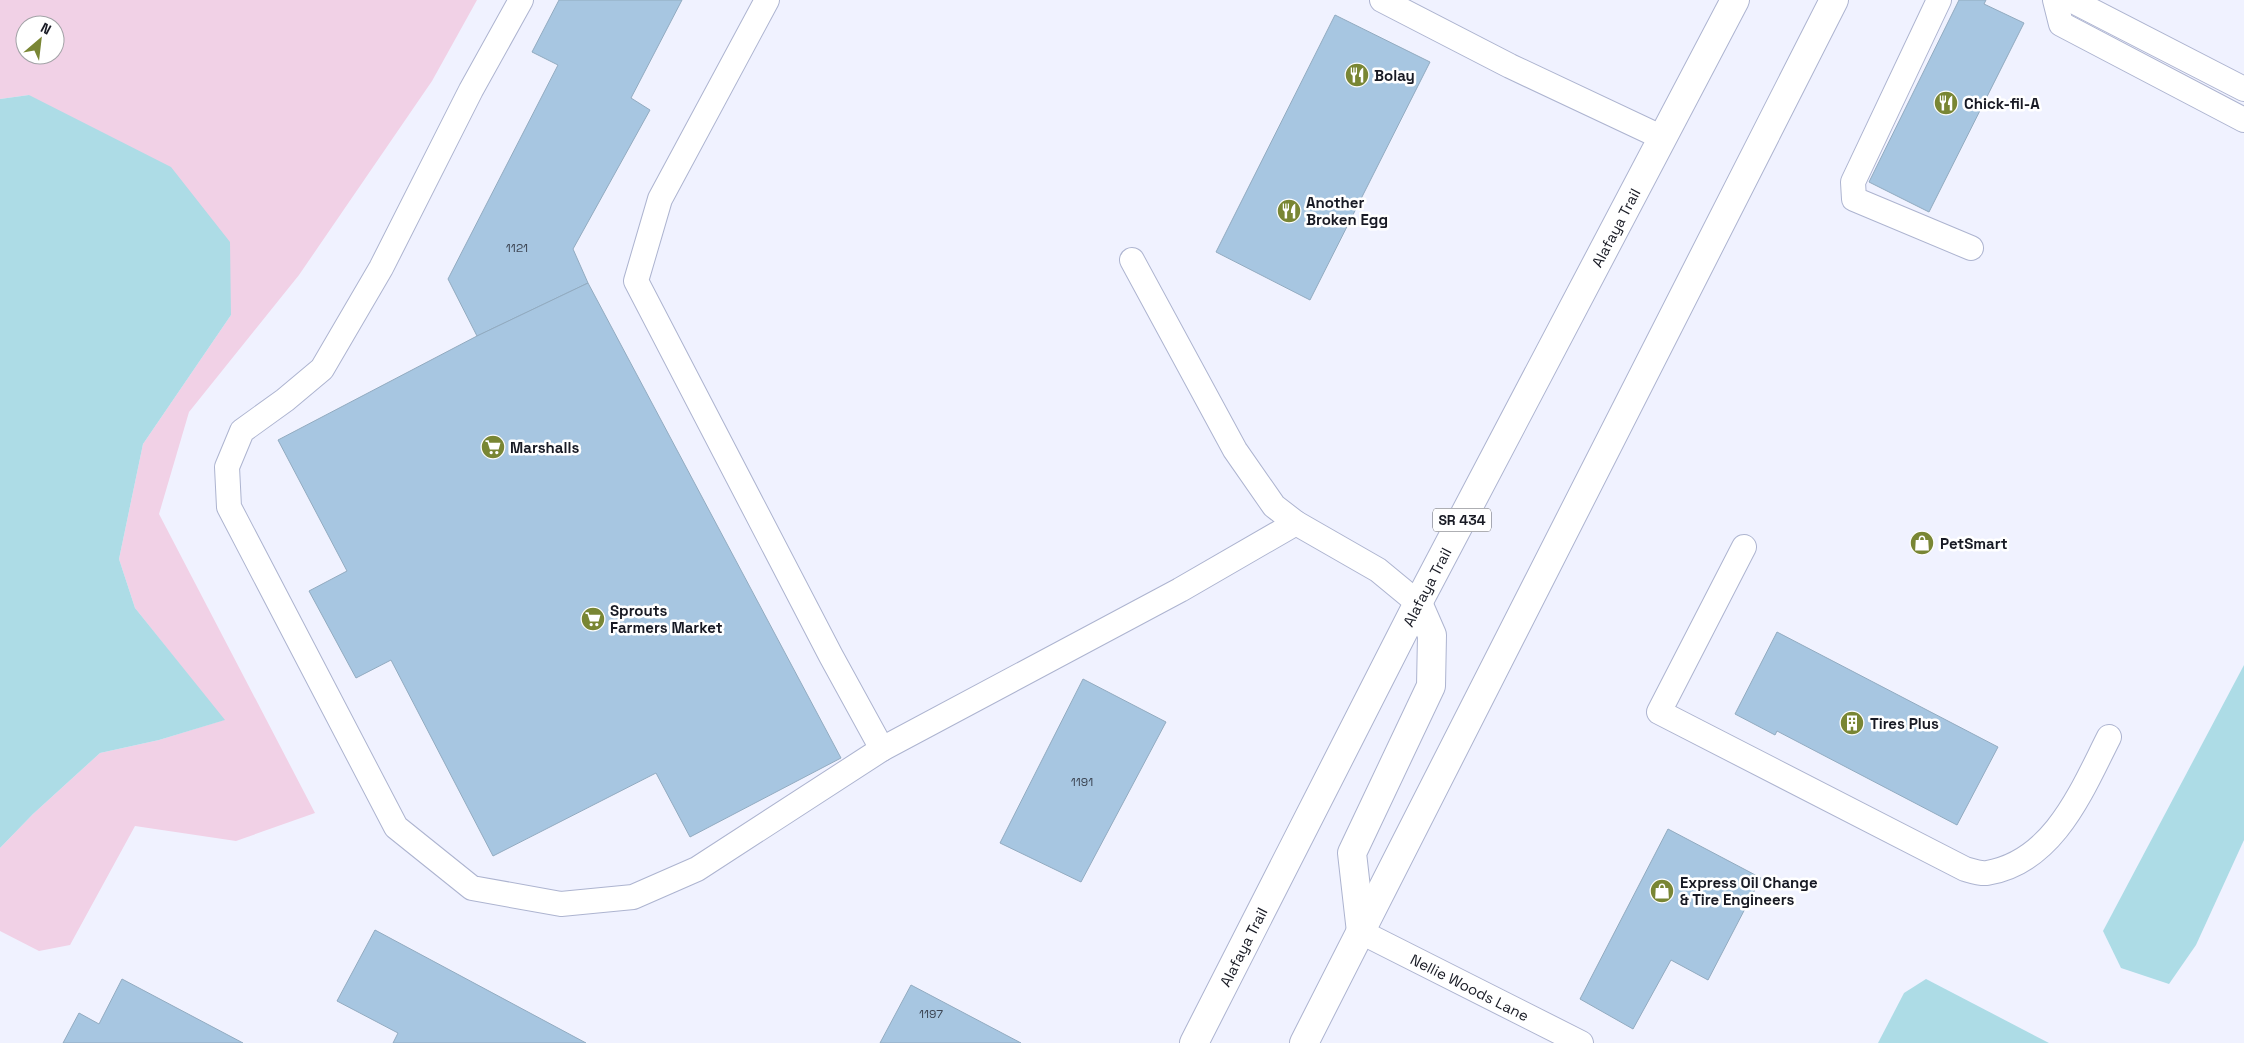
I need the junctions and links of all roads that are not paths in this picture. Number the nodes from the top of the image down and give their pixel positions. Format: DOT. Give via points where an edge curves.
graph roads {
  1 [pos="521,0"];
  2 [pos="767,0"];
  3 [pos="1382,0"];
  4 [pos="1735,0"];
  5 [pos="1834,0"];
  6 [pos="1939,0"];
  7 [pos="2055,0"];
  8 [pos="2071,0"];
  9 [pos="2244,89"];
  10 [pos="2244,120"];
  11 [pos="1663,138"];
  12 [pos="1971,248"];
  13 [pos="1132,260"];
  14 [pos="1296,523"];
  15 [pos="1744,547"];
  16 [pos="1418,603"];
  17 [pos="2109,737"];
  18 [pos="882,749"];
  19 [pos="1361,932"];
  20 [pos="1194,1043"];
  21 [pos="1304,1043"];
  22 [pos="1581,1043"];
  1 -- 18 [label="lane" via="381,268 322,368 242,431 227,467 229,507 396,827 472,888 561,904 633,897 697,869"];
  2 -- 18 [label="lane" via="660,199 636,281 826,648"];
  3 -- 11 [label="lane" via="1510,66"];
  4 -- 11 [label="main road, Alafaya Trail / SR 434"];
  5 -- 19 [label="main road"];
  6 -- 12 [label="lane" via="1853,182 1854,199"];
  7 -- 10 [label="lane" via="2061,24"];
  8 -- 9 [label="lane"];
  11 -- 16 [label="main road, Alafaya Trail / SR 434"];
  13 -- 14 [label="lane" via="1235,450 1274,506"];
  14 -- 16 [label="lane" via="1378,570"];
  14 -- 18 [label="lane" via="1180,590"];
  15 -- 17 [label="lane" via="1659,712 1965,869 1986,873 2016,863 2046,843 2074,804"];
  16 -- 19 [label="main road" via="1432,635 1432,686 1352,853"];
  16 -- 20 [label="main road, Alafaya Trail / SR 434"];
  19 -- 21 [label="main road"];
  19 -- 22 [label="lane, Nellie Woods Lane"];
}
